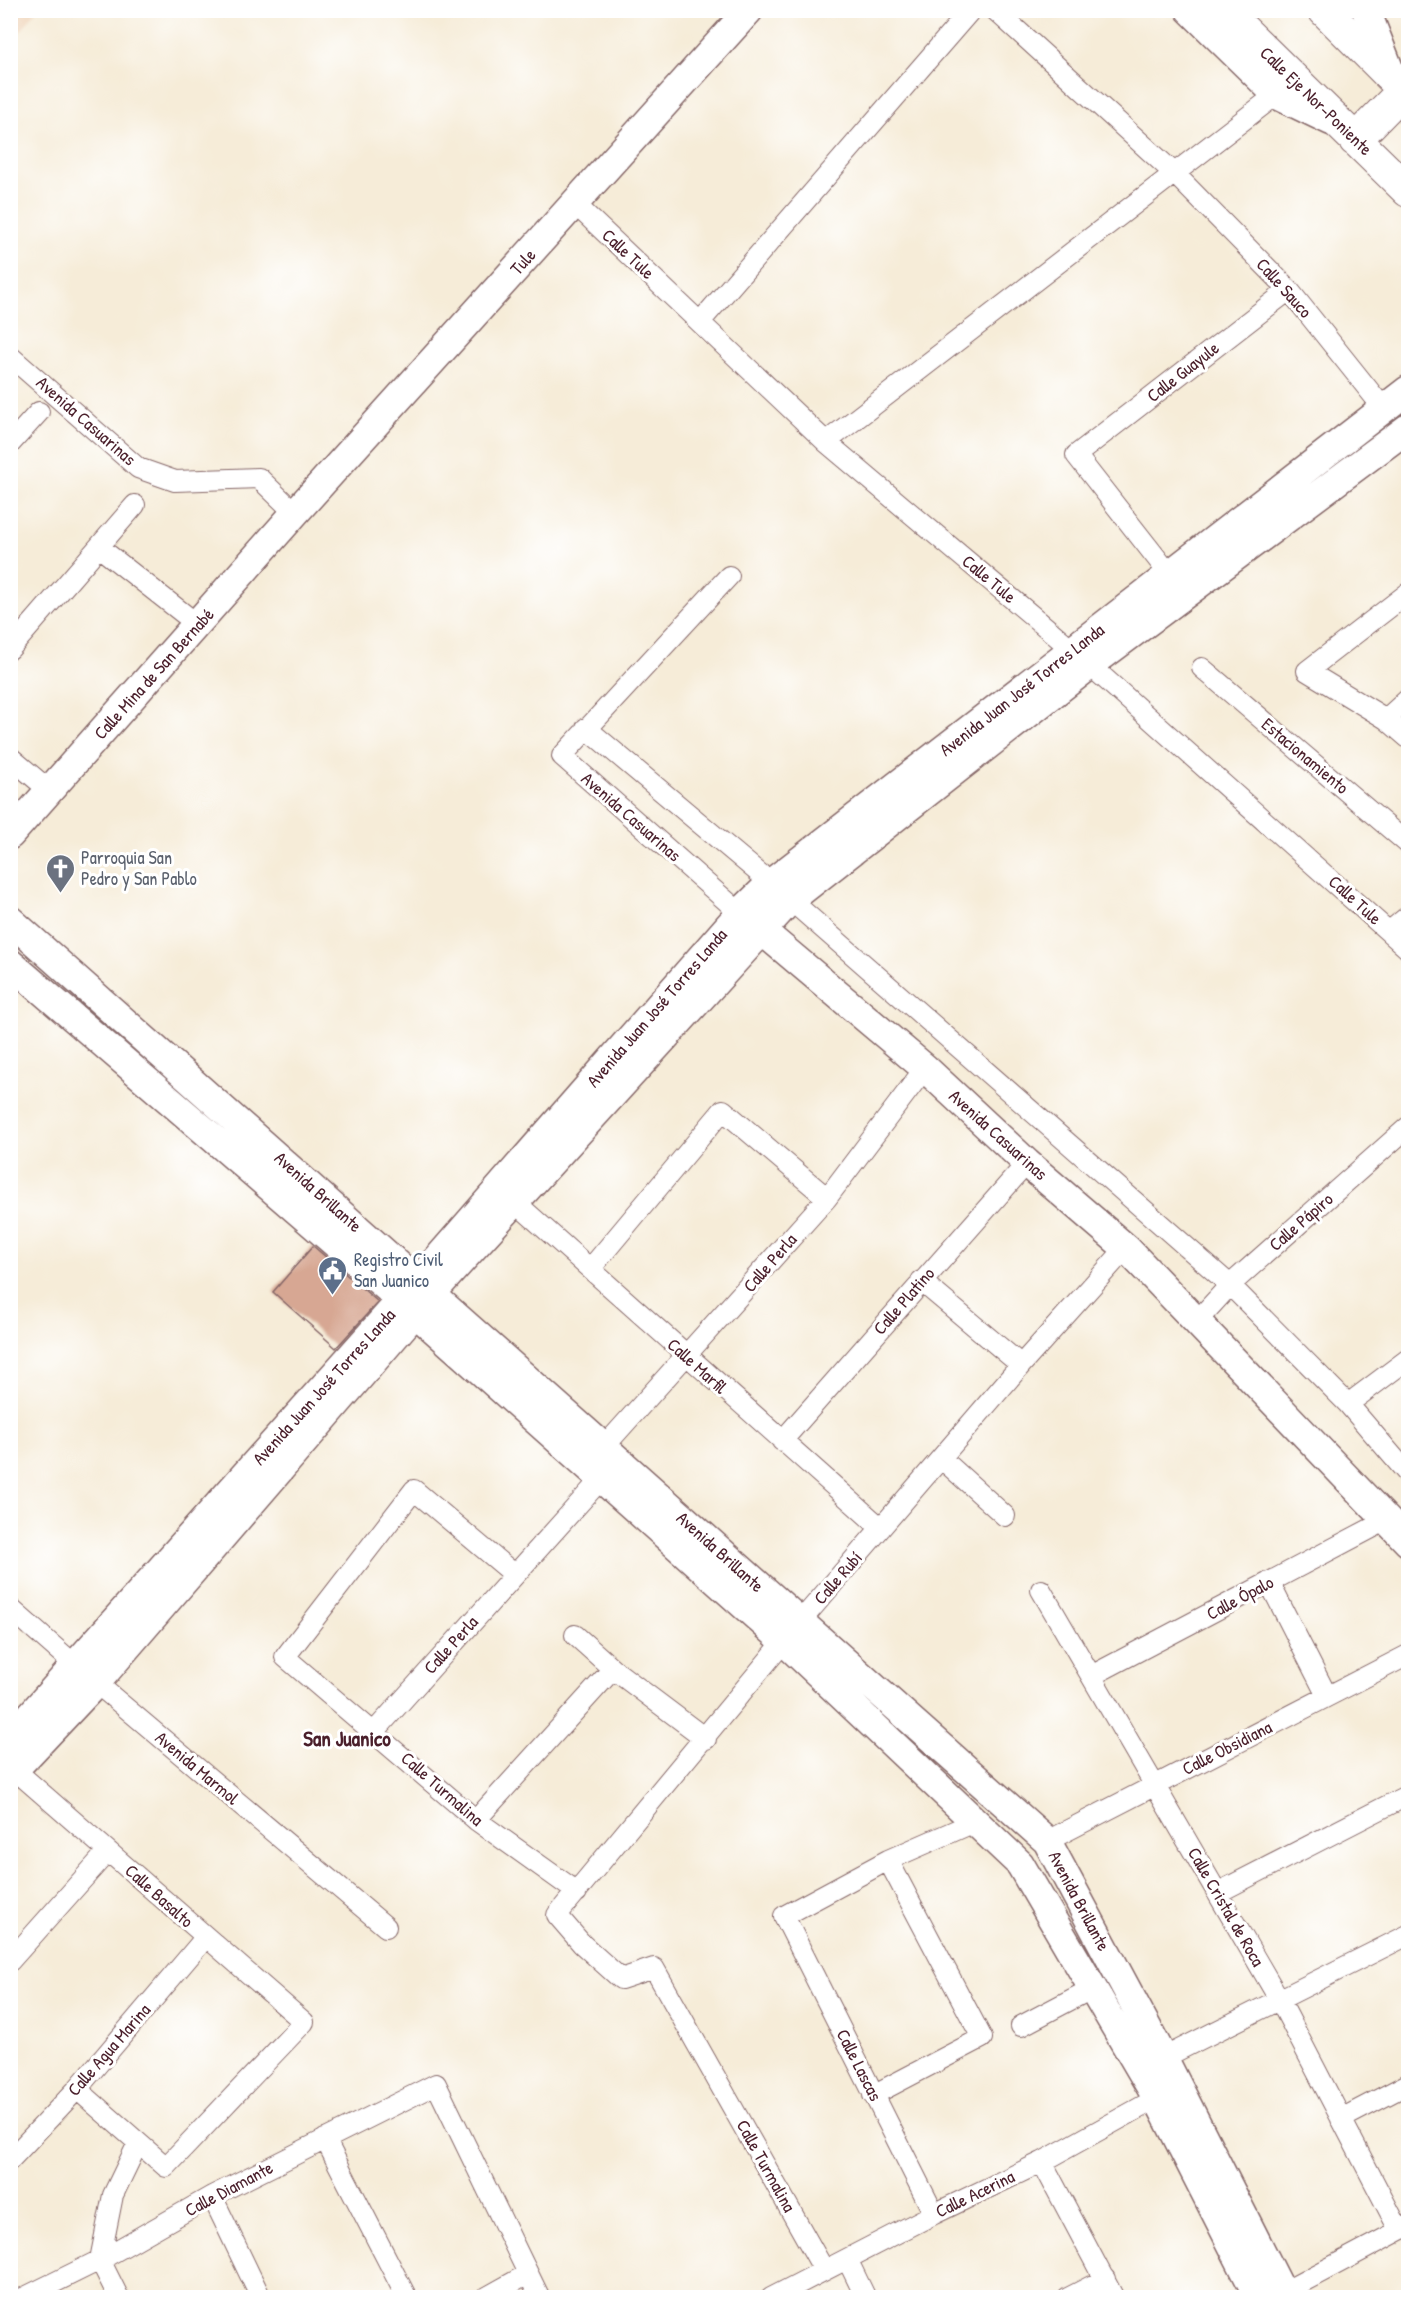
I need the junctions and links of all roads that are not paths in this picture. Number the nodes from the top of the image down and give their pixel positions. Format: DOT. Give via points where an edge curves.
graph roads {
  1 [pos="749,10"];
  2 [pos="970,10"];
  3 [pos="995,10"];
  4 [pos="1190,10"];
  5 [pos="1223,10"];
  6 [pos="1324,10"];
  7 [pos="1366,10"];
  8 [pos="1286,88"];
  9 [pos="1402,88"];
  10 [pos="1347,132"];
  11 [pos="1175,174"];
  12 [pos="1408,192"];
  13 [pos="575,204"];
  14 [pos="1288,290"];
  15 [pos="700,322"];
  16 [pos="10,356"];
  17 [pos="1408,390"];
  18 [pos="1384,409"];
  19 [pos="39,412"];
  20 [pos="1408,428"];
  21 [pos="826,442"];
  22 [pos="10,444"];
  23 [pos="135,505"];
  24 [pos="295,513"];
  25 [pos="100,548"];
  26 [pos="1170,575"];
  27 [pos="729,576"];
  28 [pos="1408,593"];
  29 [pos="198,625"];
  30 [pos="10,649"];
  31 [pos="1082,658"];
  32 [pos="1202,668"];
  33 [pos="1408,699"];
  34 [pos="1386,719"];
  35 [pos="586,728"];
  36 [pos="1408,738"];
  37 [pos="10,757"];
  38 [pos="50,791"];
  39 [pos="10,834"];
  40 [pos="1408,844"];
  41 [pos="781,891"];
  42 [pos="740,913"];
  43 [pos="1408,916"];
  44 [pos="10,920"];
  45 [pos="763,931"];
  46 [pos="1390,931"];
  47 [pos="1408,949"];
  48 [pos="10,963"];
  49 [pos="925,1068"];
  50 [pos="1408,1127"];
  51 [pos="1027,1163"];
  52 [pos="827,1198"];
  53 [pos="515,1202"];
  54 [pos="1126,1248"];
  55 [pos="591,1268"];
  56 [pos="921,1281"];
  57 [pos="1230,1285"];
  58 [pos="417,1297"];
  59 [pos="1197,1321"];
  60 [pos="687,1358"];
  61 [pos="1408,1359"];
  62 [pos="1021,1365"];
  63 [pos="1348,1404"];
  64 [pos="782,1441"];
  65 [pos="603,1448"];
  66 [pos="941,1458"];
  67 [pos="1408,1474"];
  68 [pos="601,1479"];
  69 [pos="1005,1516"];
  70 [pos="1389,1519"];
  71 [pos="881,1528"];
  72 [pos="1408,1542"];
  73 [pos="514,1574"];
  74 [pos="1269,1582"];
  75 [pos="1041,1590"];
  76 [pos="10,1608"];
  77 [pos="792,1632"];
  78 [pos="575,1635"];
  79 [pos="1408,1655"];
  80 [pos="613,1670"];
  81 [pos="86,1674"];
  82 [pos="1091,1676"];
  83 [pos="1328,1696"];
  84 [pos="375,1731"];
  85 [pos="10,1738"];
  86 [pos="706,1739"];
  87 [pos="13,1772"];
  88 [pos="1154,1786"];
  89 [pos="1408,1795"];
  90 [pos="476,1820"];
  91 [pos="977,1821"];
  92 [pos="1047,1841"];
  93 [pos="108,1851"];
  94 [pos="888,1860"];
  95 [pos="577,1892"];
  96 [pos="1219,1892"];
  97 [pos="386,1927"];
  98 [pos="1408,1935"];
  99 [pos="205,1938"];
  100 [pos="10,1961"];
  101 [pos="654,1968"];
  102 [pos="1093,1988"];
  103 [pos="1279,1999"];
  104 [pos="1022,2026"];
  105 [pos="1152,2063"];
  106 [pos="1408,2084"];
  107 [pos="77,2089"];
  108 [pos="1168,2092"];
  109 [pos="873,2095"];
  110 [pos="1341,2119"];
  111 [pos="325,2139"];
  112 [pos="138,2143"];
  113 [pos="10,2160"];
  114 [pos="1042,2162"];
  115 [pos="212,2196"];
  116 [pos="934,2214"];
  117 [pos="1404,2228"];
  118 [pos="847,2259"];
  119 [pos="100,2260"];
  120 [pos="824,2270"];
  121 [pos="528,2274"];
  122 [pos="1104,2279"];
  123 [pos="1273,2296"];
  124 [pos="23,2298"];
  125 [pos="119,2298"];
  126 [pos="261,2298"];
  127 [pos="407,2298"];
  128 [pos="485,2298"];
  129 [pos="540,2298"];
  130 [pos="771,2298"];
  131 [pos="866,2298"];
  132 [pos="1068,2298"];
  133 [pos="1114,2298"];
  1 -- 13 [label="main road, Tule"];
  2 -- 15 [label="street"];
  3 -- 11 [label="street, Calle Sauco"];
  4 -- 8 [label="main road"];
  5 -- 8 [label="main road, Calle Eje Nor-Poniente"];
  6 -- 9 [label="main road"];
  7 -- 9 [label="main road"];
  8 -- 10 [label="main road, Calle Eje Nor-Poniente"];
  8 -- 11 [label="street"];
  9 -- 10 [label="main road"];
  10 -- 12 [label="main road, Calle Eje Nor-Poniente"];
  11 -- 14 [label="street, Calle Sauco"];
  11 -- 21 [label="street"];
  13 -- 15 [label="street, Calle Tule"];
  13 -- 24 [label="main road, Tule"];
  14 -- 18 [label="street, Calle Sauco"];
  14 -- 26 [label="street, Calle Guayule" via="1077,455"];
  15 -- 21 [label="street, Calle Tule"];
  16 -- 24 [label="street, Avenida Casuarinas" via="138,468 175,481 259,478"];
  17 -- 18 [label="main road, Avenida Juan José Torres Landa"];
  18 -- 26 [label="main road, Avenida Juan José Torres Landa"];
  19 -- 22 [label="street"];
  20 -- 31 [label="main road, Avenida Juan José Torres Landa"];
  21 -- 31 [label="street, Calle Tule"];
  23 -- 25 [label="street"];
  24 -- 29 [label="main road, Calle Mina de San Bernabé"];
  25 -- 29 [label="street"];
  25 -- 30 [label="street"];
  26 -- 31 [label="main road, Avenida Juan José Torres Landa"];
  27 -- 35 [label="street"];
  28 -- 34 [label="street" via="1307,671"];
  29 -- 38 [label="main road, Calle Mina de San Bernabé"];
  31 -- 41 [label="main road, Avenida Juan José Torres Landa"];
  31 -- 46 [label="street, Calle Tule"];
  32 -- 40 [label="street, Estacionamiento"];
  33 -- 34 [label="street"];
  34 -- 36 [label="street"];
  35 -- 41 [label="street"];
  35 -- 42 [label="street, Avenida Casuarinas" via="562,756"];
  37 -- 38 [label="street"];
  38 -- 39 [label="main road, Calle Mina de San Bernabé"];
  41 -- 42 [label="main road, Avenida Juan José Torres Landa"];
  41 -- 45 [label="main road, Avenida Juan José Torres Landa"];
  41 -- 57 [label="street"];
  42 -- 45 [label="main road, Avenida Casuarinas"];
  42 -- 58 [label="main road, Avenida Juan José Torres Landa"];
  43 -- 46 [label="street"];
  44 -- 58 [label="main road, Avenida Brillante"];
  45 -- 49 [label="main road, Avenida Casuarinas"];
  45 -- 53 [label="main road, Avenida Juan José Torres Landa"];
  46 -- 47 [label="street, Calle Tule"];
  48 -- 58 [label="main road, Avenida Brillante"];
  49 -- 51 [label="main road, Avenida Casuarinas"];
  49 -- 52 [label="street, Calle Perla"];
  50 -- 57 [label="street, Calle Pápiro"];
  51 -- 54 [label="main road, Avenida Casuarinas"];
  51 -- 56 [label="street, Calle Platino"];
  52 -- 55 [label="street" via="723,1110"];
  52 -- 60 [label="street, Calle Perla"];
  53 -- 55 [label="street, Calle Marfil"];
  53 -- 58 [label="main road, Avenida Juan José Torres Landa"];
  54 -- 59 [label="main road, Avenida Casuarinas"];
  54 -- 62 [label="street, Calle Rubí"];
  55 -- 60 [label="street, Calle Marfil"];
  56 -- 62 [label="street"];
  56 -- 64 [label="street, Calle Platino"];
  57 -- 59 [label="street, Calle Pápiro"];
  57 -- 63 [label="street"];
  58 -- 65 [label="main road, Avenida Brillante"];
  58 -- 68 [label="main road, Avenida Brillante"];
  58 -- 81 [label="main road, Avenida Juan José Torres Landa"];
  59 -- 70 [label="main road, Avenida Casuarinas"];
  60 -- 64 [label="street, Calle Marfil"];
  60 -- 65 [label="street, Calle Perla"];
  61 -- 63 [label="street"];
  62 -- 66 [label="street, Calle Rubí"];
  63 -- 67 [label="street"];
  64 -- 71 [label="street, Calle Marfil"];
  65 -- 77 [label="main road, Avenida Brillante"];
  66 -- 69 [label="street"];
  66 -- 71 [label="street, Calle Rubí"];
  68 -- 73 [label="street, Calle Perla"];
  68 -- 77 [label="main road, Avenida Brillante"];
  70 -- 72 [label="main road, Avenida Casuarinas"];
  70 -- 74 [label="street, Calle Ópalo"];
  71 -- 77 [label="street, Calle Rubí"];
  73 -- 84 [label="street, Calle Perla"];
  73 -- 84 [label="street, Calle Turmalina" via="414,1490 285,1657"];
  74 -- 82 [label="street, Calle Ópalo"];
  74 -- 83 [label="street"];
  75 -- 82 [label="street, Calle Cristal de Roca"];
  76 -- 81 [label="street, Avenida Marmol"];
  77 -- 86 [label="street, Calle Rubí"];
  77 -- 91 [label="main road, Avenida Brillante"];
  77 -- 92 [label="main road, Avenida Brillante"];
  78 -- 80 [label="street"];
  79 -- 83 [label="street, Calle Obsidiana"];
  80 -- 86 [label="street"];
  80 -- 90 [label="street"];
  81 -- 85 [label="main road, Avenida Juan José Torres Landa"];
  81 -- 87 [label="main road, Avenida Juan José Torres Landa"];
  81 -- 97 [label="street, Avenida Marmol"];
  82 -- 88 [label="street, Calle Cristal de Roca"];
  83 -- 88 [label="street, Calle Obsidiana"];
  84 -- 90 [label="street, Calle Turmalina"];
  86 -- 95 [label="street, Calle Rubí"];
  87 -- 93 [label="street, Calle Basalto"];
  88 -- 92 [label="street, Calle Obsidiana"];
  88 -- 96 [label="street, Calle Cristal de Roca"];
  89 -- 96 [label="street"];
  90 -- 95 [label="street, Calle Turmalina"];
  91 -- 94 [label="street"];
  91 -- 102 [label="main road, Avenida Brillante" via="1020,1864"];
  92 -- 105 [label="main road, Avenida Brillante"];
  93 -- 99 [label="street, Calle Basalto"];
  93 -- 100 [label="street"];
  94 -- 109 [label="street, Calle Lascas" via="784,1916"];
  94 -- 109 [label="street" via="982,2038"];
  95 -- 101 [label="street, Calle Rubí" via="557,1915 582,1944 621,1979"];
  96 -- 103 [label="street, Calle Cristal de Roca"];
  98 -- 103 [label="street"];
  99 -- 107 [label="street, Calle Agua Marina"];
  99 -- 112 [label="street, Calle Basalto" via="304,2022 166,2168"];
  101 -- 120 [label="street, Calle Turmalina"];
  102 -- 104 [label="street"];
  102 -- 105 [label="main road, Avenida Brillante"];
  103 -- 105 [label="street"];
  103 -- 110 [label="street, Calle Cristal de Roca"];
  105 -- 108 [label="main road, Avenida Brillante"];
  106 -- 110 [label="street"];
  107 -- 112 [label="street"];
  107 -- 113 [label="street, Calle Agua Marina"];
  108 -- 114 [label="street, Calle Acerina"];
  108 -- 123 [label="main road, Avenida Brillante"];
  109 -- 116 [label="street, Calle Lascas"];
  110 -- 117 [label="street, Calle Cristal de Roca"];
  111 -- 115 [label="street, Calle Diamante"];
  111 -- 121 [label="street, Calle Diamante" via="436,2084"];
  111 -- 127 [label="street"];
  112 -- 119 [label="street" via="113,2194"];
  114 -- 116 [label="street, Calle Acerina"];
  114 -- 122 [label="street"];
  115 -- 119 [label="street, Calle Diamante"];
  115 -- 126 [label="street"];
  116 -- 118 [label="street, Calle Acerina"];
  117 -- 123 [label="street"];
  118 -- 120 [label="street, Calle Acerina"];
  118 -- 131 [label="street"];
  119 -- 124 [label="street, Calle Diamante"];
  119 -- 125 [label="street"];
  120 -- 130 [label="street, Calle Acerina"];
  121 -- 128 [label="street"];
  121 -- 129 [label="street"];
  122 -- 132 [label="street"];
  122 -- 133 [label="street"];
}
